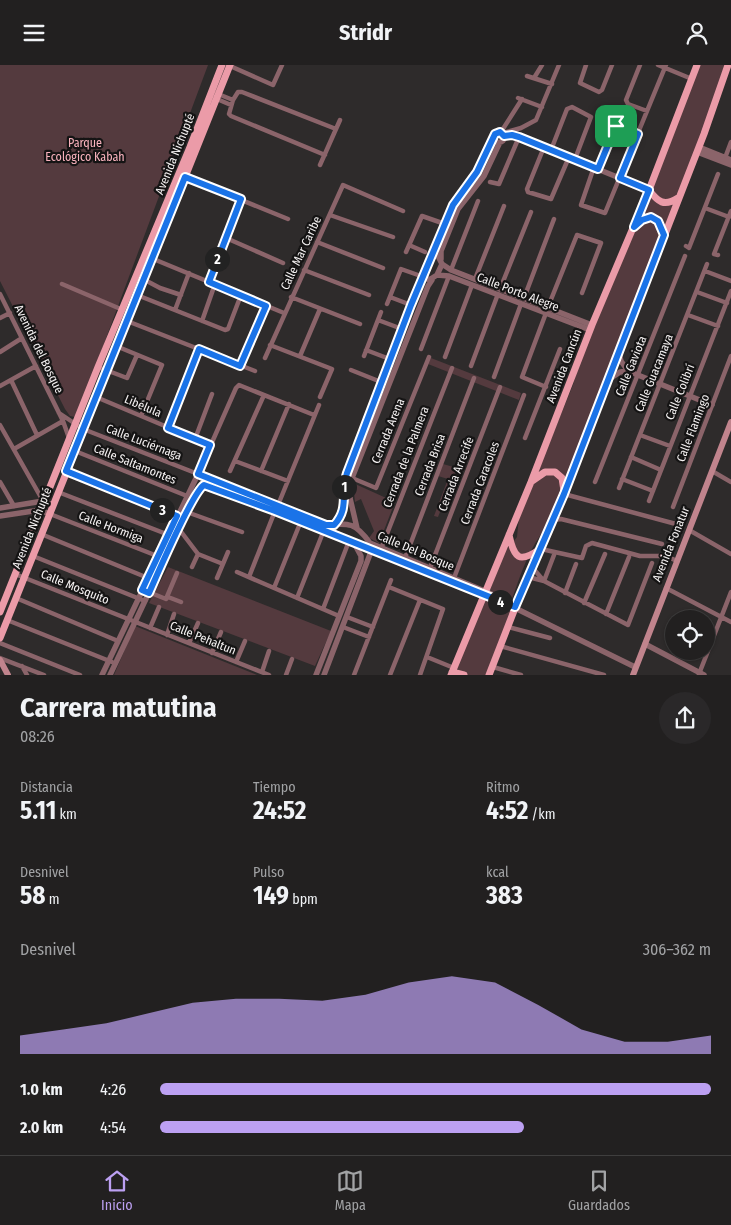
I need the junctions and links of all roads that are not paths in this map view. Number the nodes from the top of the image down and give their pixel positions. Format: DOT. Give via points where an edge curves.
graph roads {
  1 [pos="227,65"];
  2 [pos="282,65"];
  3 [pos="542,65"];
  4 [pos="559,65"];
  5 [pos="586,65"];
  6 [pos="612,65"];
  7 [pos="640,65"];
  8 [pos="658,65"];
  9 [pos="697,65"];
  10 [pos="728,65"];
  11 [pos="665,66"];
  12 [pos="527,76"];
  13 [pos="534,78"];
  14 [pos="692,79"];
  15 [pos="552,85"];
  16 [pos="218,97"];
  17 [pos="232,103"];
  18 [pos="542,107"];
  19 [pos="647,111"];
  20 [pos="340,120"];
  21 [pos="336,129"];
  22 [pos="503,134"];
  23 [pos="638,134"];
  24 [pos="494,137"];
  25 [pos="519,137"];
  26 [pos="500,142"];
  27 [pos="731,142"];
  28 [pos="544,147"];
  29 [pos="193,148"];
  30 [pos="551,150"];
  31 [pos="698,150"];
  32 [pos="325,155"];
  33 [pos="572,158"];
  34 [pos="728,159"];
  35 [pos="484,160"];
  36 [pos="491,163"];
  37 [pos="320,165"];
  38 [pos="731,165"];
  39 [pos="596,168"];
  40 [pos="718,175"];
  41 [pos="185,177"];
  42 [pos="620,178"];
  43 [pos="490,182"];
  44 [pos="649,190"];
  45 [pos="678,198"];
  46 [pos="241,199"];
  47 [pos="478,201"];
  48 [pos="504,205"];
  49 [pos="705,208"];
  50 [pos="404,211"];
  51 [pos="731,211"];
  52 [pos="531,212"];
  53 [pos="330,215"];
  54 [pos="729,217"];
  55 [pos="288,219"];
  56 [pos="554,219"];
  57 [pos="445,224"];
  58 [pos="634,227"];
  59 [pos="664,235"];
  60 [pos="393,237"];
  61 [pos="226,239"];
  62 [pos="317,241"];
  63 [pos="409,245"];
  64 [pos="686,246"];
  65 [pos="425,251"];
  66 [pos="406,252"];
  67 [pos="718,255"];
  68 [pos="685,256"];
  69 [pos="149,257"];
  70 [pos="431,258"];
  71 [pos="442,261"];
  72 [pos="283,263"];
  73 [pos="707,264"];
  74 [pos="384,268"];
  75 [pos="304,270"];
  76 [pos="705,271"];
  77 [pos="189,273"];
  78 [pos="425,273"];
  79 [pos="450,273"];
  80 [pos="418,275"];
  81 [pos="438,275"];
  82 [pos="143,279"];
  83 [pos="432,279"];
  84 [pos="731,281"];
  85 [pos="209,282"];
  86 [pos="473,282"];
  87 [pos="62,284"];
  88 [pos="215,284"];
  89 [pos="731,291"];
  90 [pos="499,292"];
  91 [pos="697,292"];
  92 [pos="582,293"];
  93 [pos="0,294"];
  94 [pos="137,295"];
  95 [pos="181,295"];
  96 [pos="241,295"];
  97 [pos="369,295"];
  98 [pos="291,297"];
  99 [pos="390,297"];
  100 [pos="523,301"];
  101 [pos="727,303"];
  102 [pos="388,304"];
  103 [pos="411,305"];
  104 [pos="266,306"];
  105 [pos="123,309"];
  106 [pos="320,309"];
  107 [pos="174,310"];
  108 [pos="547,310"];
  109 [pos="381,312"];
  110 [pos="10,313"];
  111 [pos="284,313"];
  112 [pos="688,315"];
  113 [pos="0,318"];
  114 [pos="378,320"];
  115 [pos="127,321"];
  116 [pos="202,321"];
  117 [pos="360,324"];
  118 [pos="718,326"];
  119 [pos="591,327"];
  120 [pos="402,329"];
  121 [pos="22,338"];
  122 [pos="270,345"];
  123 [pos="116,347"];
  124 [pos="199,349"];
  125 [pos="421,349"];
  126 [pos="560,349"];
  127 [pos="366,350"];
  128 [pos="0,352"];
  129 [pos="619,352"];
  130 [pos="137,355"];
  131 [pos="300,356"];
  132 [pos="364,356"];
  133 [pos="731,356"];
  134 [pos="429,357"];
  135 [pos="445,357"];
  136 [pos="264,358"];
  137 [pos="387,358"];
  138 [pos="36,366"];
  139 [pos="240,366"];
  140 [pos="471,366"];
  141 [pos="98,367"];
  142 [pos="452,369"];
  143 [pos="351,370"];
  144 [pos="106,371"];
  145 [pos="255,371"];
  146 [pos="628,371"];
  147 [pos="638,375"];
  148 [pos="494,377"];
  149 [pos="474,378"];
  150 [pos="10,380"];
  151 [pos="608,380"];
  152 [pos="381,382"];
  153 [pos="661,384"];
  154 [pos="0,386"];
  155 [pos="500,387"];
  156 [pos="546,387"];
  157 [pos="212,394"];
  158 [pos="264,395"];
  159 [pos="524,395"];
  160 [pos="690,396"];
  161 [pos="96,397"];
  162 [pos="320,397"];
  163 [pos="289,405"];
  164 [pos="318,405"];
  165 [pos="712,405"];
  166 [pos="59,413"];
  167 [pos="314,415"];
  168 [pos="141,416"];
  169 [pos="63,421"];
  170 [pos="731,422"];
  171 [pos="75,423"];
  172 [pos="0,425"];
  173 [pos="168,428"];
  174 [pos="83,429"];
  175 [pos="37,435"];
  176 [pos="640,435"];
  177 [pos="69,438"];
  178 [pos="525,438"];
  179 [pos="194,439"];
  180 [pos="210,445"];
  181 [pos="670,446"];
  182 [pos="14,449"];
  183 [pos="75,451"];
  184 [pos="631,457"];
  185 [pos="235,461"];
  186 [pos="660,470"];
  187 [pos="66,471"];
  188 [pos="230,471"];
  189 [pos="261,471"];
  190 [pos="712,471"];
  191 [pos="198,474"];
  192 [pos="352,478"];
  193 [pos="622,479"];
  194 [pos="288,481"];
  195 [pos="0,482"];
  196 [pos="531,482"];
  197 [pos="595,482"];
  198 [pos="731,482"];
  199 [pos="206,486"];
  200 [pos="619,488"];
  201 [pos="653,491"];
  202 [pos="58,492"];
  203 [pos="564,494"];
  204 [pos="187,496"];
  205 [pos="43,501"];
  206 [pos="649,501"];
  207 [pos="53,505"];
  208 [pos="14,506"];
  209 [pos="673,507"];
  210 [pos="0,508"];
  211 [pos="276,508"];
  212 [pos="40,511"];
  213 [pos="184,511"];
  214 [pos="556,511"];
  215 [pos="343,513"];
  216 [pos="353,513"];
  217 [pos="50,514"];
  218 [pos="0,516"];
  219 [pos="177,516"];
  220 [pos="561,519"];
  221 [pos="552,520"];
  222 [pos="301,521"];
  223 [pos="676,524"];
  224 [pos="334,525"];
  225 [pos="325,528"];
  226 [pos="357,528"];
  227 [pos="179,529"];
  228 [pos="689,530"];
  229 [pos="242,532"];
  230 [pos="41,534"];
  231 [pos="168,535"];
  232 [pos="335,535"];
  233 [pos="509,535"];
  234 [pos="351,542"];
  235 [pos="662,545"];
  236 [pos="541,549"];
  237 [pos="378,551"];
  238 [pos="228,552"];
  239 [pos="605,553"];
  240 [pos="198,554"];
  241 [pos="731,554"];
  242 [pos="554,555"];
  243 [pos="33,556"];
  244 [pos="629,557"];
  245 [pos="162,558"];
  246 [pos="405,558"];
  247 [pos="677,561"];
  248 [pos="652,563"];
  249 [pos="223,564"];
  250 [pos="576,564"];
  251 [pos="192,567"];
  252 [pos="532,567"];
  253 [pos="430,568"];
  254 [pos="358,569"];
  255 [pos="365,571"];
  256 [pos="237,572"];
  257 [pos="177,573"];
  258 [pos="15,574"];
  259 [pos="24,577"];
  260 [pos="248,577"];
  261 [pos="528,577"];
  262 [pos="148,578"];
  263 [pos="217,578"];
  264 [pos="454,578"];
  265 [pos="391,580"];
  266 [pos="544,581"];
  267 [pos="389,587"];
  268 [pos="274,588"];
  269 [pos="666,588"];
  270 [pos="142,590"];
  271 [pos="731,592"];
  272 [pos="149,593"];
  273 [pos="565,593"];
  274 [pos="484,594"];
  275 [pos="168,597"];
  276 [pos="16,598"];
  277 [pos="297,598"];
  278 [pos="138,599"];
  279 [pos="420,600"];
  280 [pos="145,601"];
  281 [pos="180,602"];
  282 [pos="584,603"];
  283 [pos="159,607"];
  284 [pos="515,607"];
  285 [pos="323,609"];
  286 [pos="0,612"];
  287 [pos="174,614"];
  288 [pos="606,614"];
  289 [pos="339,616"];
  290 [pos="722,616"];
  291 [pos="347,617"];
  292 [pos="7,620"];
  293 [pos="128,620"];
  294 [pos="135,622"];
  295 [pos="731,622"];
  296 [pos="198,623"];
  297 [pos="343,627"];
  298 [pos="372,627"];
  299 [pos="508,627"];
  300 [pos="150,628"];
  301 [pos="221,632"];
  302 [pos="167,635"];
  303 [pos="369,637"];
  304 [pos="0,638"];
  305 [pos="550,638"];
  306 [pos="118,641"];
  307 [pos="245,641"];
  308 [pos="0,643"];
  309 [pos="189,643"];
  310 [pos="645,644"];
  311 [pos="500,646"];
  312 [pos="269,651"];
  313 [pos="212,653"];
  314 [pos="427,657"];
  315 [pos="0,659"];
  316 [pos="292,659"];
  317 [pos="109,661"];
  318 [pos="236,662"];
  319 [pos="116,663"];
  320 [pos="22,666"];
  321 [pos="492,667"];
  322 [pos="636,667"];
  323 [pos="262,672"];
  324 [pos="453,672"];
  325 [pos="701,674"];
  326 [pos="8,675"];
  327 [pos="27,675"];
  328 [pos="44,675"];
  329 [pos="80,675"];
  330 [pos="102,675"];
  331 [pos="110,675"];
  332 [pos="269,675"];
  333 [pos="286,675"];
  334 [pos="316,675"];
  335 [pos="324,675"];
  336 [pos="354,675"];
  337 [pos="390,675"];
  338 [pos="420,675"];
  339 [pos="464,675"];
  340 [pos="490,675"];
  341 [pos="521,675"];
  342 [pos="604,675"];
  343 [pos="632,675"];
  1 -- 2 [label="street" via="274,85"];
  1 -- 16 [label="main road, Avenida Nichupté"];
  1 -- 29 [label="main road, Avenida Nichupté"];
  3 -- 13 [label="street"];
  4 -- 15 [label="street"];
  5 -- 6 [label="street" via="580,83 600,92"];
  7 -- 19 [label="street" via="626,100 628,104"];
  8 -- 11 [label="street"];
  9 -- 14 [label="main road, Avenida Cancún"];
  10 -- 31 [label="main road"];
  11 -- 14 [label="street"];
  11 -- 19 [label="street"];
  12 -- 13 [label="street"];
  13 -- 15 [label="street"];
  14 -- 44 [label="main road, Avenida Cancún"];
  15 -- 18 [label="street"];
  16 -- 17 [label="street"];
  16 -- 29 [label="main road, Avenida Nichupté"];
  17 -- 21 [label="street" via="238,92 242,92"];
  17 -- 32 [label="street" via="231,117"];
  18 -- 22 [label="street" via="536,120 529,125"];
  18 -- 22 [label="street" via="520,99"];
  19 -- 23 [label="street"];
  20 -- 21 [label="street"];
  21 -- 32 [label="street"];
  22 -- 24 [label="street" via="496,133"];
  22 -- 25 [label="street"];
  22 -- 26 [label="street" via="504,140"];
  23 -- 39 [label="street" via="616,126"];
  23 -- 42 [label="street"];
  24 -- 26 [label="street"];
  24 -- 35 [label="street"];
  25 -- 28 [label="street"];
  25 -- 43 [label="street" via="499,184"];
  26 -- 36 [label="street"];
  27 -- 34 [label="street"];
  28 -- 30 [label="street"];
  28 -- 33 [label="street" via="528,192 551,199"];
  29 -- 41 [label="main road, Avenida Nichupté"];
  29 -- 69 [label="main road, Avenida Nichupté"];
  30 -- 33 [label="street"];
  30 -- 33 [label="street" via="567,109 572,107 591,117"];
  31 -- 34 [label="street"];
  31 -- 38 [label="street"];
  31 -- 45 [label="main road"];
  32 -- 37 [label="street"];
  33 -- 39 [label="street"];
  35 -- 36 [label="street"];
  35 -- 57 [label="street" via="453,205"];
  36 -- 71 [label="street" via="458,209 441,251"];
  39 -- 42 [label="street"];
  39 -- 42 [label="street" via="580,204 582,207 605,213"];
  40 -- 49 [label="street"];
  41 -- 46 [label="street"];
  41 -- 69 [label="main road, Avenida Nichupté"];
  42 -- 44 [label="street"];
  44 -- 45 [label="main road" via="662,203"];
  44 -- 58 [label="main road, Avenida Cancún"];
  45 -- 59 [label="main road"];
  46 -- 55 [label="street"];
  46 -- 61 [label="street"];
  47 -- 79 [label="street"];
  48 -- 86 [label="street"];
  49 -- 54 [label="street"];
  49 -- 64 [label="street" via="689,248"];
  50 -- 53 [label="street, Calle Mar Caribe" via="343,185"];
  51 -- 54 [label="street"];
  52 -- 90 [label="street"];
  53 -- 60 [label="street"];
  53 -- 62 [label="street, Calle Mar Caribe"];
  54 -- 67 [label="street" via="714,254"];
  56 -- 100 [label="street"];
  57 -- 63 [label="street" via="422,216"];
  57 -- 70 [label="street"];
  58 -- 59 [label="main road" via="651,217 658,221"];
  58 -- 119 [label="main road, Avenida Cancún"];
  59 -- 129 [label="main road"];
  61 -- 72 [label="street"];
  61 -- 85 [label="street"];
  62 -- 74 [label="street"];
  62 -- 75 [label="street, Calle Mar Caribe"];
  63 -- 65 [label="street"];
  63 -- 66 [label="street"];
  68 -- 147 [label="street, Calle Gaviota"];
  69 -- 77 [label="street"];
  69 -- 82 [label="main road, Avenida Nichupté"];
  69 -- 105 [label="main road, Avenida Nichupté"];
  70 -- 71 [label="street" via="437,256"];
  70 -- 78 [label="street"];
  71 -- 79 [label="street, Calle Porto Alegre"];
  71 -- 81 [label="street"];
  73 -- 76 [label="street, Calle Guacamaya"];
  75 -- 97 [label="street"];
  75 -- 98 [label="street, Calle Mar Caribe"];
  76 -- 84 [label="street"];
  76 -- 91 [label="street, Calle Guacamaya"];
  77 -- 85 [label="street"];
  77 -- 95 [label="street"];
  78 -- 83 [label="street" via="427,279"];
  78 -- 103 [label="street"];
  79 -- 81 [label="street, Calle Porto Alegre"];
  79 -- 86 [label="street, Calle Porto Alegre"];
  79 -- 125 [label="street"];
  80 -- 99 [label="street" via="401,269"];
  81 -- 83 [label="street"];
  82 -- 94 [label="main road, Avenida Nichupté"];
  82 -- 95 [label="street"];
  83 -- 192 [label="street"];
  85 -- 88 [label="street"];
  86 -- 90 [label="street, Calle Porto Alegre"];
  86 -- 135 [label="street"];
  87 -- 105 [label="street"];
  88 -- 96 [label="street"];
  88 -- 116 [label="street"];
  89 -- 101 [label="street, Calle Colibrí"];
  90 -- 100 [label="street, Calle Porto Alegre"];
  90 -- 140 [label="street"];
  91 -- 101 [label="street"];
  91 -- 112 [label="street, Calle Guacamaya"];
  92 -- 108 [label="street" via="601,243 578,235"];
  93 -- 110 [label="street, Avenida del Bosque"];
  94 -- 107 [label="street"];
  94 -- 115 [label="main road, Avenida Nichupté"];
  95 -- 107 [label="street"];
  96 -- 104 [label="street"];
  96 -- 116 [label="street" via="227,330"];
  98 -- 106 [label="street"];
  98 -- 111 [label="street, Calle Mar Caribe"];
  99 -- 102 [label="street"];
  99 -- 103 [label="street"];
  100 -- 108 [label="street, Calle Porto Alegre"];
  100 -- 148 [label="street"];
  101 -- 118 [label="street, Calle Colibrí"];
  103 -- 120 [label="street"];
  104 -- 111 [label="street"];
  104 -- 139 [label="street"];
  105 -- 141 [label="main road, Avenida Nichupté"];
  106 -- 117 [label="street"];
  106 -- 131 [label="street"];
  107 -- 116 [label="street"];
  108 -- 119 [label="street, Calle Porto Alegre"];
  108 -- 156 [label="street" via="522,377"];
  109 -- 114 [label="street"];
  110 -- 113 [label="street"];
  110 -- 121 [label="street, Avenida del Bosque"];
  111 -- 122 [label="street, Calle Mar Caribe"];
  112 -- 118 [label="street"];
  112 -- 153 [label="street, Calle Guacamaya"];
  114 -- 120 [label="street"];
  114 -- 127 [label="street"];
  115 -- 123 [label="main road, Avenida Nichupté"];
  115 -- 124 [label="street"];
  118 -- 160 [label="street, Calle Colibrí"];
  119 -- 196 [label="main road, Avenida Cancún"];
  120 -- 152 [label="street"];
  121 -- 128 [label="street"];
  121 -- 138 [label="street, Avenida del Bosque"];
  122 -- 131 [label="street"];
  122 -- 136 [label="street, Calle Mar Caribe"];
  123 -- 130 [label="street"];
  123 -- 144 [label="main road, Avenida Nichupté"];
  124 -- 139 [label="street"];
  124 -- 173 [label="street"];
  126 -- 156 [label="street"];
  127 -- 132 [label="street"];
  127 -- 137 [label="street"];
  129 -- 146 [label="street"];
  129 -- 151 [label="main road"];
  130 -- 144 [label="street" via="127,379"];
  130 -- 168 [label="street" via="162,365"];
  131 -- 162 [label="street" via="332,369"];
  133 -- 165 [label="street, Calle Flamingo"];
  134 -- 192 [label="street, Cerrada Arena" via="376,488"];
  138 -- 150 [label="street"];
  138 -- 166 [label="street, Avenida del Bosque"];
  139 -- 145 [label="street"];
  141 -- 144 [label="street"];
  141 -- 171 [label="main road, Avenida Nichupté"];
  142 -- 237 [label="street, Cerrada de la Palmera"];
  143 -- 152 [label="street"];
  144 -- 161 [label="main road, Avenida Nichupté"];
  146 -- 147 [label="street"];
  146 -- 151 [label="street"];
  147 -- 153 [label="street"];
  147 -- 197 [label="street, Calle Gaviota"];
  149 -- 246 [label="street, Cerrada Brisa"];
  150 -- 154 [label="street"];
  150 -- 175 [label="street"];
  151 -- 203 [label="main road"];
  152 -- 215 [label="street" via="344,480"];
  153 -- 160 [label="street"];
  153 -- 176 [label="street, Calle Guacamaya"];
  155 -- 253 [label="street, Cerrada Arrecife"];
  156 -- 178 [label="street"];
  157 -- 179 [label="street"];
  158 -- 163 [label="street"];
  158 -- 180 [label="street" via="239,385"];
  158 -- 185 [label="street"];
  159 -- 264 [label="street, Cerrada Caracoles"];
  160 -- 165 [label="street"];
  160 -- 181 [label="street, Calle Colibrí"];
  161 -- 168 [label="street, Libélula"];
  161 -- 174 [label="main road, Avenida Nichupté"];
  163 -- 167 [label="street"];
  163 -- 189 [label="street"];
  164 -- 167 [label="street"];
  165 -- 209 [label="street, Calle Flamingo"];
  166 -- 169 [label="street, Avenida del Bosque"];
  166 -- 171 [label="street, Avenida del Bosque"];
  167 -- 194 [label="street"];
  168 -- 173 [label="street, Libélula"];
  169 -- 175 [label="street"];
  169 -- 177 [label="street, Avenida del Bosque"];
  170 -- 190 [label="main road, Avenida Fonatur"];
  171 -- 174 [label="street, Avenida del Bosque"];
  171 -- 177 [label="main road, Avenida Nichupté"];
  172 -- 182 [label="street"];
  173 -- 179 [label="street, Libélula"];
  174 -- 183 [label="main road, Avenida Nichupté"];
  174 -- 191 [label="street, Calle Luciérnaga"];
  175 -- 182 [label="street"];
  176 -- 181 [label="street"];
  176 -- 184 [label="street, Calle Guacamaya"];
  177 -- 205 [label="main road, Avenida Nichupté"];
  179 -- 180 [label="street, Libélula"];
  180 -- 191 [label="street"];
  181 -- 186 [label="street, Calle Colibrí"];
  182 -- 205 [label="street"];
  183 -- 187 [label="main road, Avenida Nichupté"];
  183 -- 204 [label="street, Calle Saltamontes"];
  184 -- 186 [label="street"];
  184 -- 193 [label="street, Calle Guacamaya"];
  185 -- 188 [label="street"];
  185 -- 189 [label="street"];
  186 -- 201 [label="street, Calle Colibrí"];
  187 -- 202 [label="main road, Avenida Nichupté"];
  187 -- 219 [label="street"];
  189 -- 194 [label="street"];
  190 -- 198 [label="street"];
  190 -- 228 [label="main road, Avenida Fonatur"];
  191 -- 199 [label="street"];
  191 -- 204 [label="street"];
  191 -- 211 [label="street, Calle Del Bosque"];
  192 -- 216 [label="street" via="350,498"];
  193 -- 200 [label="street, Calle Guacamaya"];
  193 -- 201 [label="street"];
  194 -- 211 [label="street"];
  195 -- 208 [label="street"];
  196 -- 203 [label="main road" via="545,472 556,472 563,481"];
  196 -- 233 [label="main road, Avenida Cancún"];
  199 -- 211 [label="street, Calle Del Bosque"];
  199 -- 213 [label="street" via="200,489"];
  201 -- 206 [label="street, Calle Colibrí"];
  202 -- 207 [label="main road, Avenida Nichupté"];
  202 -- 231 [label="street"];
  203 -- 214 [label="main road"];
  203 -- 223 [label="street"];
  204 -- 213 [label="street"];
  205 -- 207 [label="street"];
  205 -- 208 [label="street"];
  205 -- 212 [label="main road, Avenida Nichupté"];
  207 -- 217 [label="main road, Avenida Nichupté"];
  208 -- 210 [label="street"];
  211 -- 222 [label="street, Calle Del Bosque"];
  211 -- 225 [label="street, Calle Del Bosque"];
  211 -- 260 [label="street"];
  212 -- 217 [label="street"];
  212 -- 218 [label="street"];
  212 -- 258 [label="main road, Avenida Nichupté"];
  213 -- 219 [label="street"];
  213 -- 227 [label="street"];
  213 -- 229 [label="street"];
  214 -- 220 [label="street"];
  214 -- 221 [label="main road"];
  215 -- 216 [label="street"];
  215 -- 224 [label="street"];
  216 -- 226 [label="street"];
  217 -- 230 [label="main road, Avenida Nichupté"];
  217 -- 245 [label="street, Calle Hormiga"];
  219 -- 231 [label="street"];
  220 -- 221 [label="street"];
  220 -- 235 [label="street"];
  221 -- 236 [label="main road"];
  222 -- 225 [label="street, Calle Del Bosque"];
  222 -- 268 [label="street"];
  224 -- 225 [label="street, Calle Del Bosque"];
  224 -- 226 [label="street, Calle Del Bosque" via="344,523"];
  224 -- 232 [label="street"];
  225 -- 232 [label="street, Calle Del Bosque"];
  225 -- 277 [label="street"];
  226 -- 237 [label="street, Calle Del Bosque"];
  227 -- 240 [label="street"];
  227 -- 245 [label="street"];
  228 -- 241 [label="street"];
  228 -- 247 [label="main road, Avenida Fonatur"];
  230 -- 243 [label="main road, Avenida Nichupté"];
  230 -- 262 [label="street"];
  231 -- 245 [label="street"];
  232 -- 234 [label="street, Calle Del Bosque"];
  233 -- 236 [label="main road" via="519,557 528,557"];
  233 -- 274 [label="main road, Avenida Cancún"];
  234 -- 237 [label="street, Calle Del Bosque"];
  234 -- 254 [label="street" via="361,556"];
  234 -- 285 [label="street"];
  236 -- 247 [label="street" via="582,558 586,546 592,543 640,556 666,556"];
  236 -- 252 [label="main road"];
  237 -- 246 [label="street, Calle Del Bosque"];
  237 -- 255 [label="street"];
  237 -- 274 [label="street, Calle Del Bosque"];
  238 -- 249 [label="street"];
  239 -- 282 [label="street"];
  240 -- 249 [label="street"];
  240 -- 251 [label="street"];
  242 -- 266 [label="street"];
  243 -- 259 [label="main road, Avenida Nichupté"];
  243 -- 278 [label="street"];
  244 -- 288 [label="street"];
  245 -- 262 [label="street"];
  245 -- 272 [label="street"];
  246 -- 253 [label="street, Calle Del Bosque"];
  247 -- 269 [label="main road, Avenida Fonatur"];
  248 -- 288 [label="street" via="628,625"];
  249 -- 263 [label="street"];
  250 -- 273 [label="street"];
  252 -- 261 [label="main road"];
  252 -- 266 [label="street"];
  253 -- 264 [label="street, Calle Del Bosque"];
  254 -- 255 [label="street"];
  254 -- 289 [label="street"];
  255 -- 291 [label="street"];
  256 -- 260 [label="street"];
  257 -- 275 [label="street"];
  258 -- 259 [label="street, Calle Mosquito"];
  258 -- 286 [label="main road, Avenida Nichupté"];
  259 -- 276 [label="main road, Avenida Nichupté"];
  259 -- 293 [label="street, Calle Mosquito"];
  260 -- 268 [label="street"];
  261 -- 266 [label="street"];
  261 -- 284 [label="main road"];
  262 -- 270 [label="street"];
  264 -- 274 [label="street, Calle Del Bosque"];
  265 -- 267 [label="street"];
  266 -- 273 [label="street"];
  267 -- 279 [label="street"];
  267 -- 298 [label="street"];
  268 -- 277 [label="street"];
  269 -- 290 [label="street"];
  269 -- 310 [label="main road, Avenida Fonatur"];
  270 -- 272 [label="street"];
  270 -- 278 [label="street"];
  271 -- 290 [label="street"];
  272 -- 275 [label="street" via="163,599"];
  272 -- 280 [label="street"];
  273 -- 282 [label="street"];
  274 -- 284 [label="street, Calle Del Bosque"];
  274 -- 324 [label="main road, Avenida Cancún"];
  275 -- 281 [label="street"];
  276 -- 292 [label="main road, Avenida Nichupté"];
  276 -- 306 [label="street"];
  277 -- 285 [label="street"];
  278 -- 280 [label="street"];
  278 -- 293 [label="street"];
  279 -- 314 [label="street" via="443,609"];
  279 -- 337 [label="street"];
  280 -- 294 [label="street"];
  282 -- 288 [label="street"];
  283 -- 300 [label="street"];
  284 -- 299 [label="main road"];
  284 -- 322 [label="street, Calle Del Bosque"];
  285 -- 289 [label="street"];
  287 -- 302 [label="street"];
  289 -- 334 [label="street"];
  290 -- 295 [label="street"];
  290 -- 325 [label="street"];
  291 -- 297 [label="street"];
  291 -- 298 [label="street"];
  292 -- 304 [label="main road, Avenida Nichupté"];
  292 -- 317 [label="street"];
  293 -- 294 [label="street, Calle Pehaltun"];
  293 -- 306 [label="street"];
  294 -- 300 [label="street, Calle Pehaltun"];
  294 -- 319 [label="street"];
  296 -- 309 [label="street"];
  297 -- 303 [label="street"];
  297 -- 335 [label="street"];
  298 -- 303 [label="street"];
  299 -- 305 [label="street"];
  299 -- 311 [label="main road"];
  300 -- 302 [label="street, Calle Pehaltun"];
  301 -- 313 [label="street"];
  302 -- 309 [label="street, Calle Pehaltun"];
  303 -- 336 [label="street"];
  306 -- 317 [label="street"];
  307 -- 318 [label="street"];
  308 -- 329 [label="street"];
  309 -- 313 [label="street, Calle Pehaltun"];
  310 -- 322 [label="main road, Avenida Fonatur"];
  310 -- 325 [label="street"];
  311 -- 321 [label="main road"];
  311 -- 342 [label="street"];
  312 -- 323 [label="street"];
  313 -- 318 [label="street, Calle Pehaltun"];
  314 -- 324 [label="street"];
  314 -- 338 [label="street"];
  315 -- 320 [label="street"];
  315 -- 326 [label="main road"];
  316 -- 333 [label="street"];
  317 -- 319 [label="street"];
  317 -- 330 [label="street"];
  318 -- 323 [label="street, Calle Pehaltun"];
  319 -- 331 [label="street"];
  320 -- 327 [label="street"];
  320 -- 328 [label="street"];
  321 -- 340 [label="main road"];
  321 -- 341 [label="street"];
  322 -- 343 [label="main road, Avenida Fonatur"];
  323 -- 332 [label="street, Calle Pehaltun"];
  324 -- 339 [label="main road"];
}
